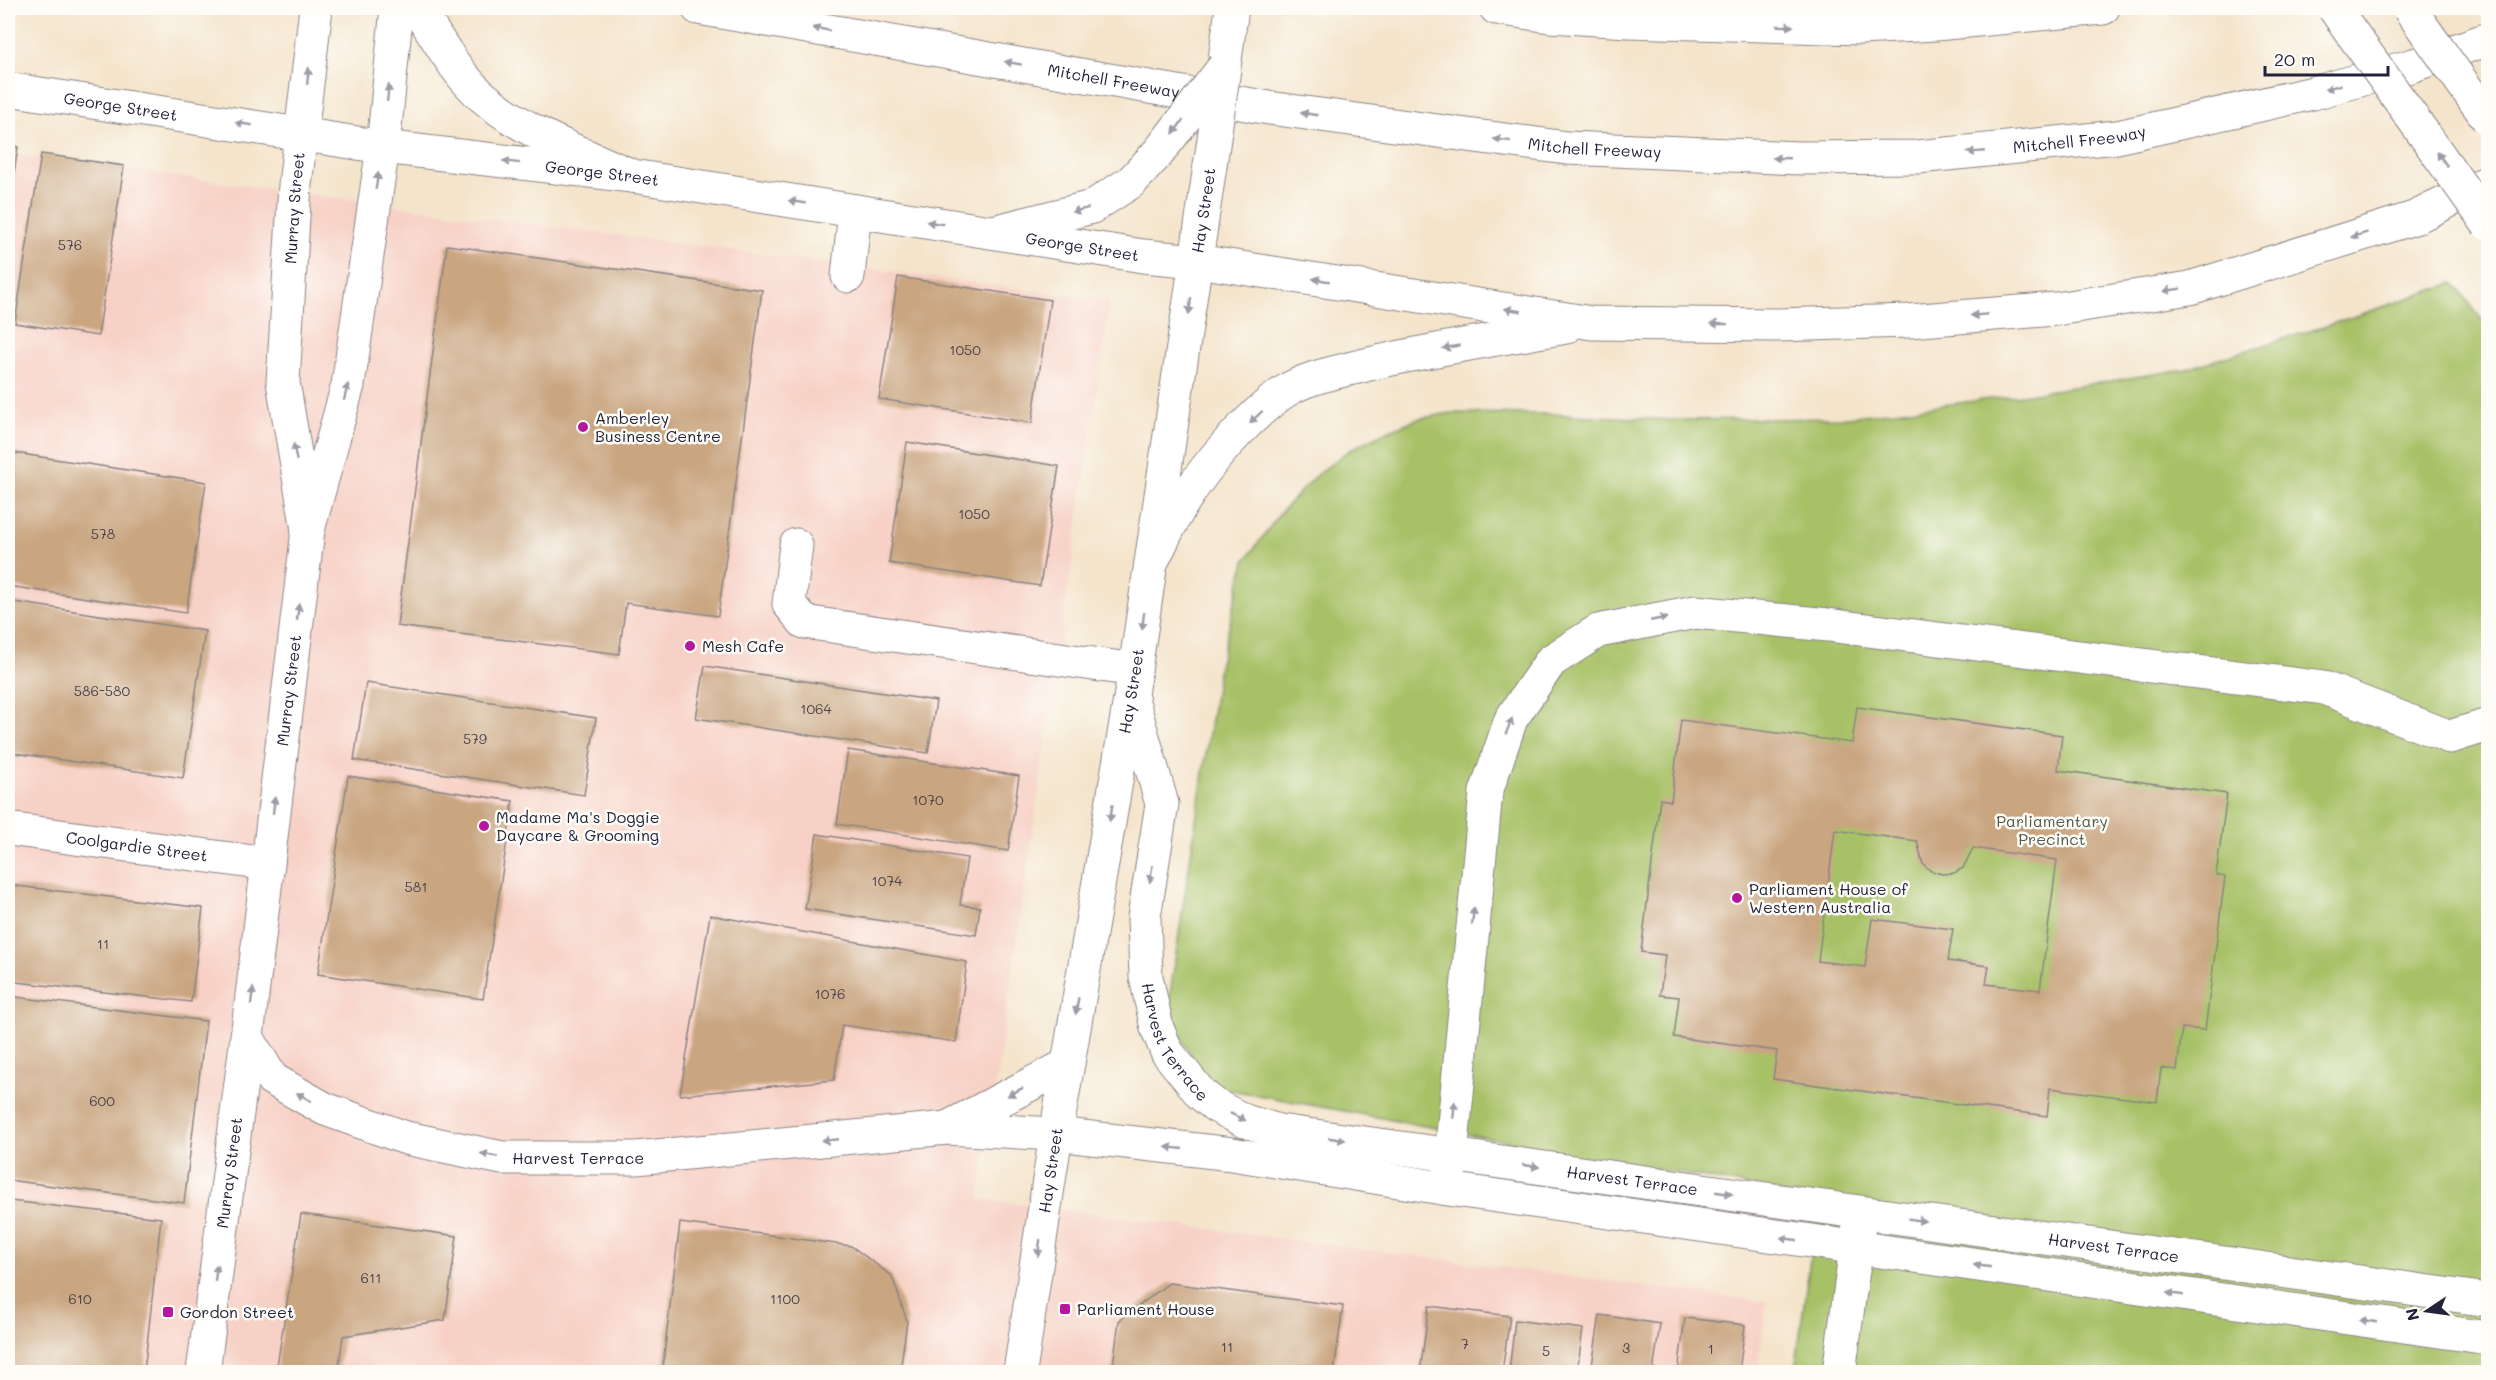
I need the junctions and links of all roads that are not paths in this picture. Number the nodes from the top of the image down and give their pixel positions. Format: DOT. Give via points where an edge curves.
graph roads {
  1 [pos="315,8"];
  2 [pos="397,8"];
  3 [pos="420,8"];
  4 [pos="698,8"];
  5 [pos="1232,8"];
  6 [pos="1497,8"];
  7 [pos="2103,8"];
  8 [pos="2334,8"];
  9 [pos="2409,8"];
  10 [pos="2057,10"];
  11 [pos="2488,39"];
  12 [pos="1224,67"];
  13 [pos="8,89"];
  14 [pos="2488,119"];
  15 [pos="302,134"];
  16 [pos="383,147"];
  17 [pos="632,176"];
  18 [pos="2488,182"];
  19 [pos="855,211"];
  20 [pos="2488,224"];
  21 [pos="993,232"];
  22 [pos="1197,261"];
  23 [pos="848,276"];
  24 [pos="1592,323"];
  25 [pos="308,530"];
  26 [pos="796,545"];
  27 [pos="1151,563"];
  28 [pos="1133,683"];
  29 [pos="2482,732"];
  30 [pos="8,829"];
  31 [pos="268,864"];
  32 [pos="247,1037"];
  33 [pos="1067,1065"];
  34 [pos="947,1128"];
  35 [pos="1056,1134"];
  36 [pos="1450,1155"];
  37 [pos="1448,1189"];
  38 [pos="1860,1212"];
  39 [pos="1856,1248"];
  40 [pos="2488,1300"];
  41 [pos="2488,1338"];
  42 [pos="203,1372"];
  43 [pos="1020,1372"];
  44 [pos="1839,1372"];
  15 -- 1 [label="main road, Murray Street, one-way"];
  16 -- 2 [label="main road, one-way"];
  3 -- 17 [label="main road" via="453,63 482,96 526,127"];
  11 -- 4 [label="main road, Mitchell Freeway, one-way" via="2414,65 2313,93 2116,137 1917,157 1799,158 1567,148 1292,112"];
  5 -- 12 [label="main road, Hay Street"];
  6 -- 10 [label="main road, one-way" via="1628,21 1860,27 1936,24"];
  7 -- 10 [label="main road"];
  20 -- 8 [label="main road, one-way, bridge"];
  9 -- 14 [label="main road, bridge"];
  12 -- 21 [label="main road, one-way, bridge" via="1131,183 1092,207"];
  12 -- 22 [label="main road, Hay Street, bridge"];
  15 -- 13 [label="main road, George Street, one-way"];
  15 -- 16 [label="main road, George Street"];
  25 -- 15 [label="main road, Murray Street, one-way" via="283,382"];
  17 -- 16 [label="main road, George Street, one-way"];
  25 -- 16 [label="main road, one-way" via="348,386"];
  19 -- 17 [label="main road, George Street, one-way"];
  18 -- 24 [label="main road, one-way" via="2414,218 2190,288 2056,309 1909,321 1778,325"];
  21 -- 19 [label="main road, George Street, one-way"];
  19 -- 23 [label="main road"];
  21 -- 22 [label="main road, George Street"];
  24 -- 22 [label="main road, George Street, one-way"];
  22 -- 27 [label="main road, Hay Street, one-way"];
  24 -- 27 [label="main road, one-way" via="1422,352 1340,371 1284,392 1208,468 1185,498"];
  31 -- 25 [label="main road, Murray Street, one-way"];
  26 -- 28 [label="main road" via="789,604 804,622"];
  27 -- 28 [label="main road, Hay Street, one-way"];
  28 -- 33 [label="main road, Hay Street, one-way"];
  28 -- 36 [label="main road, Harvest Terrace, one-way" via="1162,804 1144,917 1146,977 1167,1053 1201,1094 1245,1121 1280,1131"];
  36 -- 29 [label="main road, one-way" via="1486,792 1511,719 1551,661 1598,630 1695,612 1828,625 2324,688 2450,737"];
  30 -- 31 [label="main road, Coolgardie Street"];
  32 -- 31 [label="main road, Murray Street, one-way"];
  34 -- 32 [label="main road, Harvest Terrace, one-way" via="636,1158 502,1158 406,1138 325,1109 272,1079"];
  42 -- 32 [label="main road, Murray Street, one-way"];
  33 -- 34 [label="main road, Harvest Terrace, one-way"];
  33 -- 35 [label="main road, Hay Street"];
  34 -- 35 [label="main road, Harvest Terrace"];
  37 -- 35 [label="main road, Harvest Terrace, one-way" via="1232,1154"];
  35 -- 43 [label="main road, Hay Street, one-way"];
  36 -- 37 [label="main road"];
  36 -- 38 [label="main road, Harvest Terrace, one-way"];
  39 -- 37 [label="main road, Harvest Terrace, one-way"];
  38 -- 39 [label="main road"];
  38 -- 40 [label="main road, Harvest Terrace, one-way"];
  41 -- 39 [label="main road, Harvest Terrace, one-way"];
  39 -- 44 [label="main road"];
}
